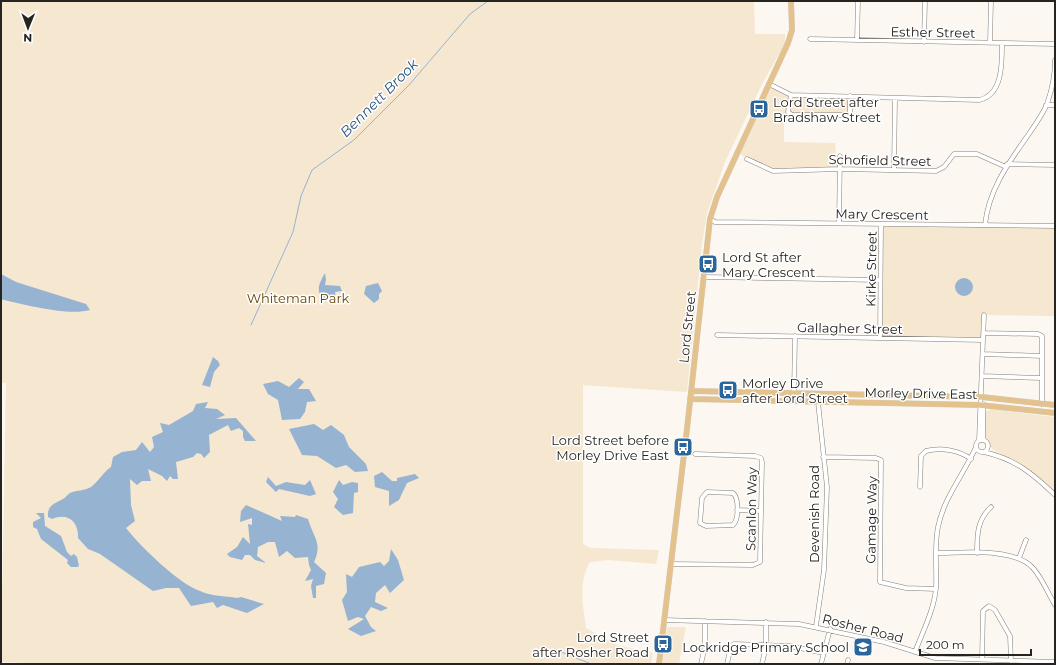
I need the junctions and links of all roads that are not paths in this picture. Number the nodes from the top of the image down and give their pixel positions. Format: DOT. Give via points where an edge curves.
graph roads {
  1 [pos="791,1"];
  2 [pos="795,1"];
  3 [pos="858,1"];
  4 [pos="925,1"];
  5 [pos="991,1"];
  6 [pos="792,9"];
  7 [pos="810,39"];
  8 [pos="857,40"];
  9 [pos="924,42"];
  10 [pos="990,43"];
  11 [pos="1002,43"];
  12 [pos="1055,44"];
  13 [pos="1055,60"];
  14 [pos="769,84"];
  15 [pos="791,95"];
  16 [pos="850,96"];
  17 [pos="895,98"];
  18 [pos="1046,105"];
  19 [pos="1055,105"];
  20 [pos="840,156"];
  21 [pos="747,159"];
  22 [pos="1055,165"];
  23 [pos="1007,166"];
  24 [pos="840,169"];
  25 [pos="894,170"];
  26 [pos="710,219"];
  27 [pos="839,223"];
  28 [pos="881,224"];
  29 [pos="984,225"];
  30 [pos="1055,226"];
  31 [pos="704,277"];
  32 [pos="880,280"];
  33 [pos="984,314"];
  34 [pos="984,333"];
  35 [pos="717,335"];
  36 [pos="795,336"];
  37 [pos="880,338"];
  38 [pos="983,340"];
  39 [pos="983,354"];
  40 [pos="1042,356"];
  41 [pos="982,376"];
  42 [pos="1042,378"];
  43 [pos="691,391"];
  44 [pos="794,394"];
  45 [pos="982,397"];
  46 [pos="690,399"];
  47 [pos="818,402"];
  48 [pos="1042,404"];
  49 [pos="982,405"];
  50 [pos="1055,405"];
  51 [pos="1055,413"];
  52 [pos="981,440"];
  53 [pos="976,447"];
  54 [pos="988,448"];
  55 [pos="983,452"];
  56 [pos="695,454"];
  57 [pos="993,454"];
  58 [pos="823,457"];
  59 [pos="971,458"];
  60 [pos="920,487"];
  61 [pos="1055,495"];
  62 [pos="991,507"];
  63 [pos="737,510"];
  64 [pos="761,511"];
  65 [pos="1026,540"];
  66 [pos="936,553"];
  67 [pos="977,553"];
  68 [pos="1019,558"];
  69 [pos="671,564"];
  70 [pos="936,589"];
  71 [pos="1055,605"];
  72 [pos="664,620"];
  73 [pos="706,621"];
  74 [pos="766,622"];
  75 [pos="816,626"];
  76 [pos="830,629"];
  77 [pos="766,645"];
  78 [pos="915,652"];
  79 [pos="824,653"];
  80 [pos="982,660"];
  81 [pos="1011,661"];
  82 [pos="998,662"];
  83 [pos="1055,662"];
  84 [pos="658,664"];
  85 [pos="701,664"];
  86 [pos="727,664"];
  87 [pos="762,664"];
  88 [pos="821,664"];
  1 -- 6 [label="main road, Lord Street"];
  2 -- 6 [label="main road, Lord Street"];
  3 -- 8 [label="street"];
  4 -- 9 [label="street"];
  5 -- 10 [label="street"];
  6 -- 14 [label="main road, Lord Street" via="790,36"];
  7 -- 8 [label="street, Esther Street"];
  8 -- 9 [label="street, Esther Street"];
  9 -- 10 [label="street, Esther Street"];
  10 -- 11 [label="street, Esther Street"];
  11 -- 12 [label="street, Esther Street"];
  11 -- 17 [label="street" via="999,78 992,94 986,99"];
  13 -- 18 [label="street" via="1054,77"];
  14 -- 15 [label="street"];
  14 -- 26 [label="main road, Lord Street" via="717,197"];
  15 -- 16 [label="street"];
  15 -- 16 [label="street" via="788,112 792,115 848,115"];
  16 -- 17 [label="street"];
  17 -- 25 [label="street"];
  18 -- 19 [label="street"];
  18 -- 23 [label="street"];
  20 -- 24 [label="street"];
  21 -- 24 [label="street, Schofield Street" via="773,171"];
  22 -- 23 [label="street"];
  23 -- 25 [label="street, Schofield Street" via="980,154 958,153 952,155 939,170"];
  23 -- 29 [label="street" via="992,194"];
  24 -- 25 [label="street, Schofield Street"];
  24 -- 27 [label="street"];
  26 -- 27 [label="street, Mary Crescent" via="715,222"];
  26 -- 31 [label="main road, Lord Street"];
  27 -- 28 [label="street, Mary Crescent"];
  28 -- 29 [label="street, Mary Crescent"];
  28 -- 32 [label="street, Kirke Street"];
  29 -- 30 [label="street, Mary Crescent"];
  31 -- 32 [label="street"];
  31 -- 43 [label="main road, Lord Street"];
  32 -- 37 [label="street, Kirke Street"];
  33 -- 34 [label="street"];
  34 -- 38 [label="street"];
  34 -- 40 [label="street" via="1038,334 1043,338"];
  35 -- 36 [label="street, Gallagher Street"];
  36 -- 37 [label="street, Gallagher Street"];
  36 -- 44 [label="street"];
  37 -- 38 [label="street, Gallagher Street"];
  38 -- 39 [label="street"];
  39 -- 40 [label="street"];
  39 -- 41 [label="street"];
  40 -- 42 [label="street"];
  41 -- 42 [label="street"];
  41 -- 45 [label="street"];
  42 -- 48 [label="street"];
  43 -- 44 [label="main road, Morley Drive East"];
  43 -- 46 [label="main road, Lord Street"];
  44 -- 45 [label="main road, Morley Drive East"];
  45 -- 48 [label="main road, Morley Drive East"];
  45 -- 49 [label="street"];
  46 -- 47 [label="main road, Morley Drive East"];
  46 -- 69 [label="main road, Lord Street"];
  47 -- 49 [label="main road, Morley Drive East"];
  47 -- 58 [label="street, Devenish Road"];
  48 -- 50 [label="main road, Morley Drive East"];
  49 -- 51 [label="main road, Morley Drive East"];
  49 -- 52 [label="street"];
  52 -- 53 [label="street"];
  52 -- 54 [label="street" via="988,443"];
  53 -- 55 [label="street"];
  53 -- 59 [label="street"];
  54 -- 55 [label="street"];
  54 -- 57 [label="street"];
  55 -- 57 [label="street"];
  55 -- 59 [label="street"];
  56 -- 64 [label="street, Scanlon Way" via="761,458"];
  57 -- 61 [label="street" via="1018,464"];
  58 -- 70 [label="street, Gamage Way" via="881,460 880,582 906,588"];
  58 -- 75 [label="street, Devenish Road" via="826,487 824,570"];
  59 -- 60 [label="street" via="955,451 926,451 921,456"];
  59 -- 66 [label="street" via="942,514 938,526"];
  62 -- 67 [label="street" via="984,513 978,527"];
  63 -- 63 [label="street" via="736,496 733,493 707,492 702,498 700,523 706,526 731,526 736,523"];
  63 -- 64 [label="street"];
  64 -- 69 [label="street, Scanlon Way" via="760,559 756,565"];
  65 -- 68 [label="street"];
  66 -- 67 [label="street"];
  66 -- 70 [label="street"];
  67 -- 68 [label="street"];
  68 -- 71 [label="street" via="1037,573"];
  69 -- 72 [label="main road, Lord Street"];
  70 -- 78 [label="street" via="929,617"];
  72 -- 73 [label="street, Rosher Road"];
  72 -- 84 [label="main road, Lord Street"];
  73 -- 74 [label="street, Rosher Road"];
  73 -- 85 [label="street"];
  74 -- 75 [label="street, Rosher Road"];
  74 -- 77 [label="street"];
  75 -- 76 [label="street, Rosher Road"];
  76 -- 78 [label="street, Rosher Road"];
  76 -- 79 [label="street"];
  77 -- 79 [label="street" via="790,646"];
  77 -- 86 [label="street" via="732,645"];
  77 -- 87 [label="street"];
  78 -- 80 [label="street, Rosher Road" via="944,659"];
  79 -- 88 [label="street"];
  80 -- 81 [label="street" via="982,611 988,606 995,610 1010,636"];
  80 -- 82 [label="street, Rosher Road"];
  81 -- 82 [label="street, Rosher Road"];
  81 -- 83 [label="street, Rosher Road"];
}
